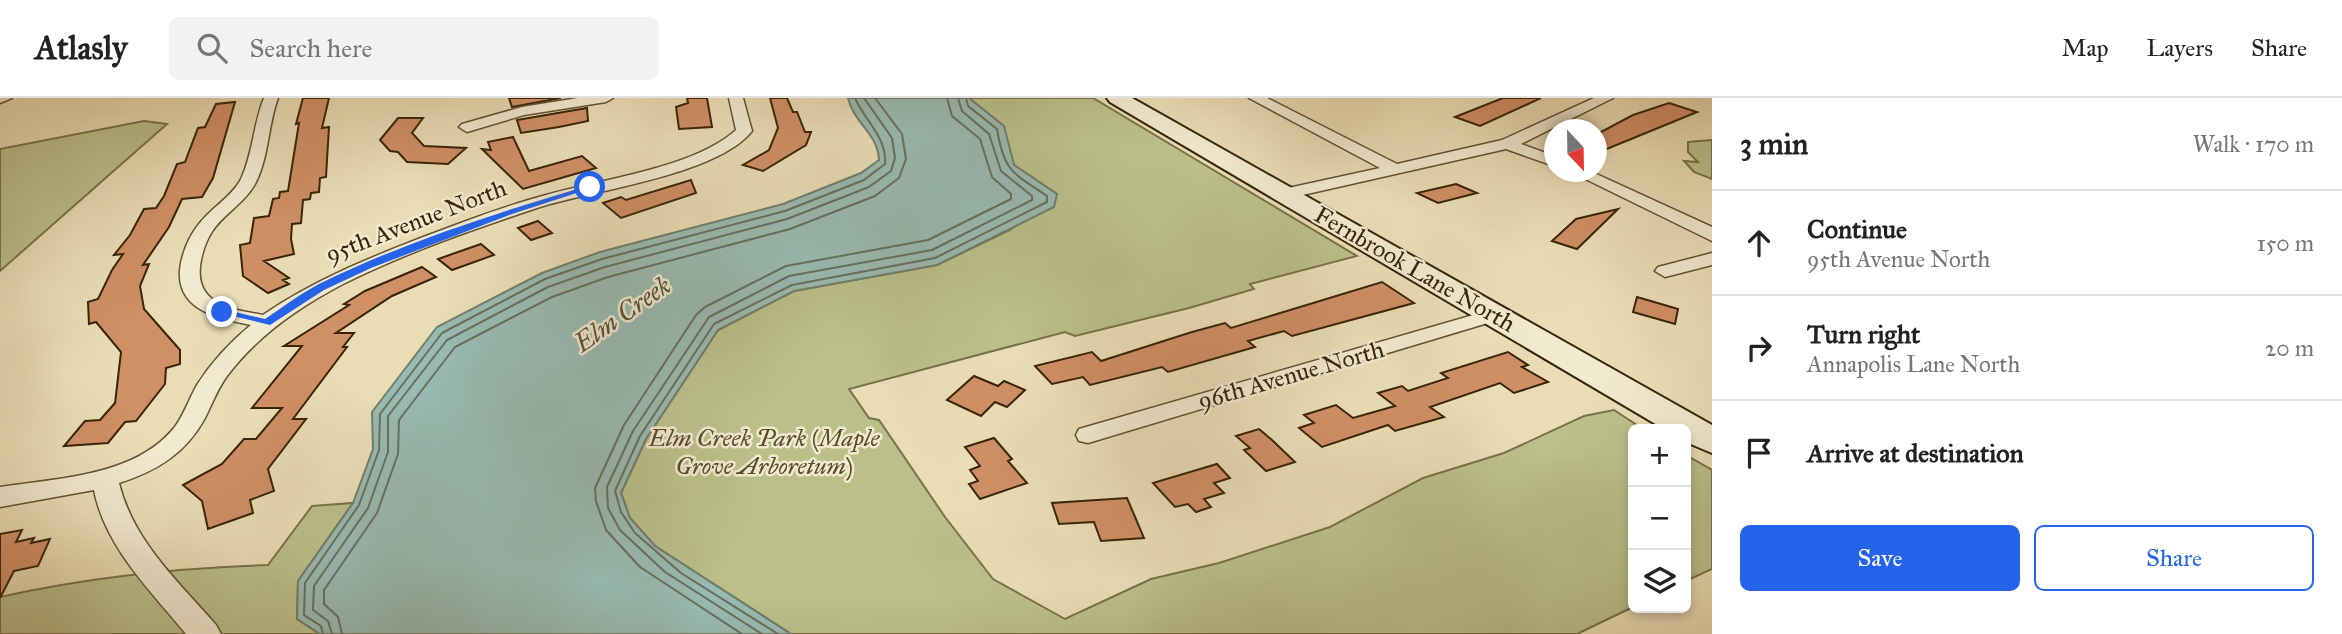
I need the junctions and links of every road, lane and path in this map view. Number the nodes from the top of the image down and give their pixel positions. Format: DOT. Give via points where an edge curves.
graph roads {
  1 [pos="271,98"];
  2 [pos="606,98"];
  3 [pos="736,98"];
  4 [pos="1117,98"];
  5 [pos="1256,98"];
  6 [pos="1606,98"];
  7 [pos="467,127"];
  8 [pos="1507,144"];
  9 [pos="1544,157"];
  10 [pos="1397,170"];
  11 [pos="1602,182"];
  12 [pos="1285,194"];
  13 [pos="1712,235"];
  14 [pos="1712,259"];
  15 [pos="1665,271"];
  16 [pos="1494,315"];
  17 [pos="266,323"];
  18 [pos="1088,435"];
  19 [pos="1712,441"];
  20 [pos="105,478"];
  21 [pos="0,497"];
  22 [pos="205,634"];
  1 -- 17 [label="street" via="249,180 204,229 187,283 211,308"];
  2 -- 7 [label="street" via="522,111"];
  3 -- 17 [label="street, 95th Avenue North" via="744,131 734,142 686,162 534,203 406,250 320,288"];
  4 -- 12 [label="street, Fernbrook Lane North"];
  5 -- 10 [label="street"];
  6 -- 8 [label="street"];
  8 -- 9 [label="street"];
  8 -- 10 [label="street"];
  10 -- 12 [label="street"];
  11 -- 13 [label="street" via="1689,220"];
  12 -- 16 [label="street, Fernbrook Lane North"];
  14 -- 15 [label="street"];
  16 -- 18 [label="street, 96th Avenue North"];
  16 -- 19 [label="street, Fernbrook Lane North"];
  17 -- 20 [label="street, 95th Avenue North" via="217,373 179,441 160,455"];
  20 -- 21 [label="street"];
  20 -- 22 [label="street" via="124,534"];
}
